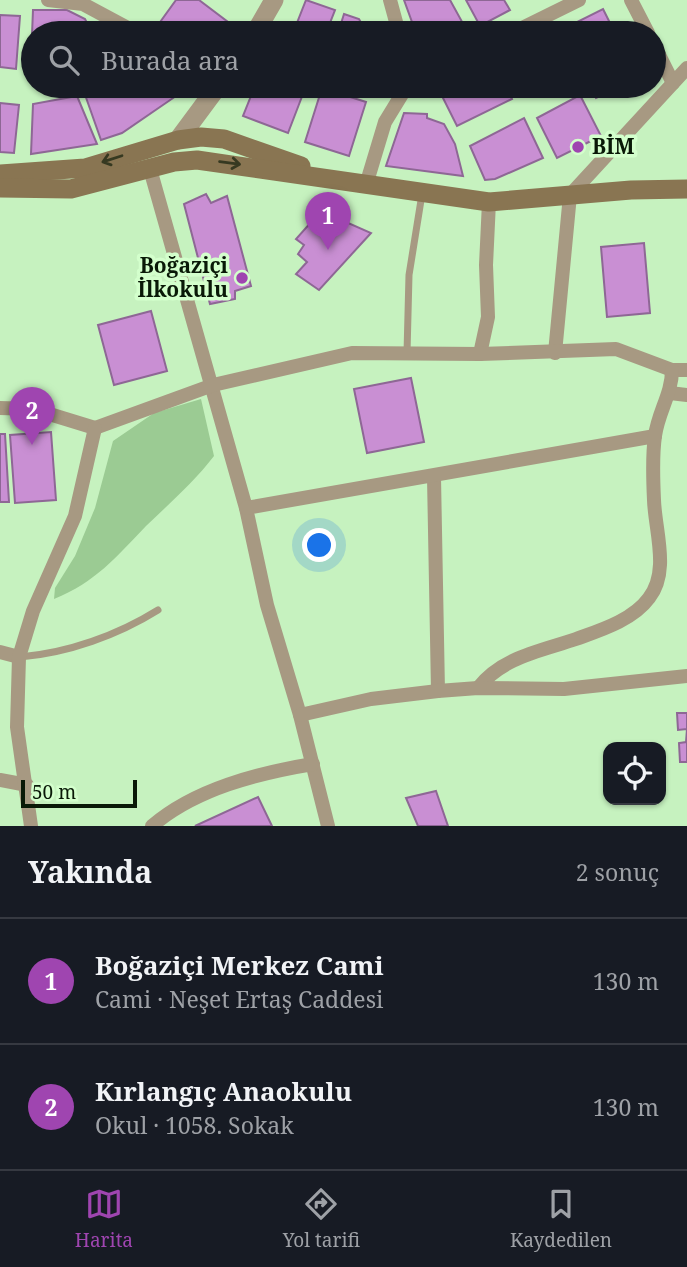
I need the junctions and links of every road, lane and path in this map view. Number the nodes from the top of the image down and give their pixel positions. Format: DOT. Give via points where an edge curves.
graph roads {
  1 [pos="58,0"];
  2 [pos="274,0"];
  3 [pos="390,0"];
  4 [pos="579,0"];
  5 [pos="631,0"];
  6 [pos="115,21"];
  7 [pos="262,21"];
  8 [pos="395,21"];
  9 [pos="536,21"];
  10 [pos="642,21"];
  11 [pos="687,68"];
  12 [pos="666,69"];
  13 [pos="673,83"];
  14 [pos="666,91"];
  15 [pos="207,98"];
  16 [pos="399,98"];
  17 [pos="659,98"];
  18 [pos="177,140"];
  19 [pos="156,167"];
  20 [pos="0,174"];
  21 [pos="338,180"];
  22 [pos="366,185"];
  23 [pos="0,188"];
  24 [pos="687,189"];
  25 [pos="422,193"];
  26 [pos="570,195"];
  27 [pos="489,202"];
  28 [pos="407,352"];
  29 [pos="555,353"];
  30 [pos="480,354"];
  31 [pos="672,370"];
  32 [pos="687,370"];
  33 [pos="213,385"];
  34 [pos="670,393"];
  35 [pos="687,395"];
  36 [pos="0,408"];
  37 [pos="95,428"];
  38 [pos="655,436"];
  39 [pos="435,477"];
  40 [pos="246,508"];
  41 [pos="158,610"];
  42 [pos="0,652"];
  43 [pos="19,657"];
  44 [pos="687,676"];
  45 [pos="478,688"];
  46 [pos="438,691"];
  47 [pos="300,715"];
  48 [pos="313,764"];
  49 [pos="0,780"];
  50 [pos="27,785"];
  51 [pos="31,826"];
  52 [pos="152,826"];
  53 [pos="328,826"];
  1 -- 6 [label="street" via="83,4"];
  2 -- 7 [label="street"];
  3 -- 8 [label="street"];
  4 -- 9 [label="street"];
  5 -- 10 [label="street"];
  11 -- 13 [label="street"];
  12 -- 13 [label="street"];
  13 -- 14 [label="street"];
  15 -- 18 [label="street"];
  16 -- 22 [label="street" via="385,122"];
  17 -- 26 [label="street"];
  18 -- 19 [label="main road"];
  18 -- 20 [label="main road, one-way" via="85,168"];
  18 -- 21 [label="main road" via="224,139"];
  19 -- 21 [label="main road, one-way" via="197,160"];
  19 -- 23 [label="main road" via="71,189"];
  19 -- 33 [label="street"];
  21 -- 22 [label="main road"];
  22 -- 25 [label="main road"];
  24 -- 26 [label="main road"];
  25 -- 27 [label="main road"];
  25 -- 28 [label="lane" via="409,275"];
  26 -- 27 [label="main road"];
  26 -- 29 [label="street"];
  27 -- 30 [label="street" via="488,317"];
  28 -- 30 [label="street"];
  28 -- 33 [label="street" via="352,353"];
  29 -- 30 [label="street"];
  29 -- 31 [label="street" via="616,349"];
  31 -- 32 [label="street"];
  31 -- 34 [label="street"];
  33 -- 37 [label="street"];
  33 -- 40 [label="street"];
  34 -- 35 [label="street"];
  34 -- 38 [label="street"];
  36 -- 37 [label="street" via="33,409"];
  37 -- 43 [label="street" via="75,516 33,611"];
  38 -- 39 [label="street"];
  38 -- 45 [label="street" via="660,570 649,600 601,631 508,662 491,672"];
  39 -- 40 [label="street"];
  39 -- 46 [label="street"];
  40 -- 47 [label="street" via="267,605"];
  41 -- 43 [label="lane" via="119,633"];
  42 -- 43 [label="street"];
  43 -- 50 [label="street" via="17,727"];
  44 -- 45 [label="street" via="564,689"];
  45 -- 46 [label="street"];
  46 -- 47 [label="street" via="371,699"];
  47 -- 48 [label="street"];
  48 -- 52 [label="street" via="278,769 195,797"];
  48 -- 53 [label="street"];
  49 -- 50 [label="street"];
  50 -- 51 [label="street"];
}
